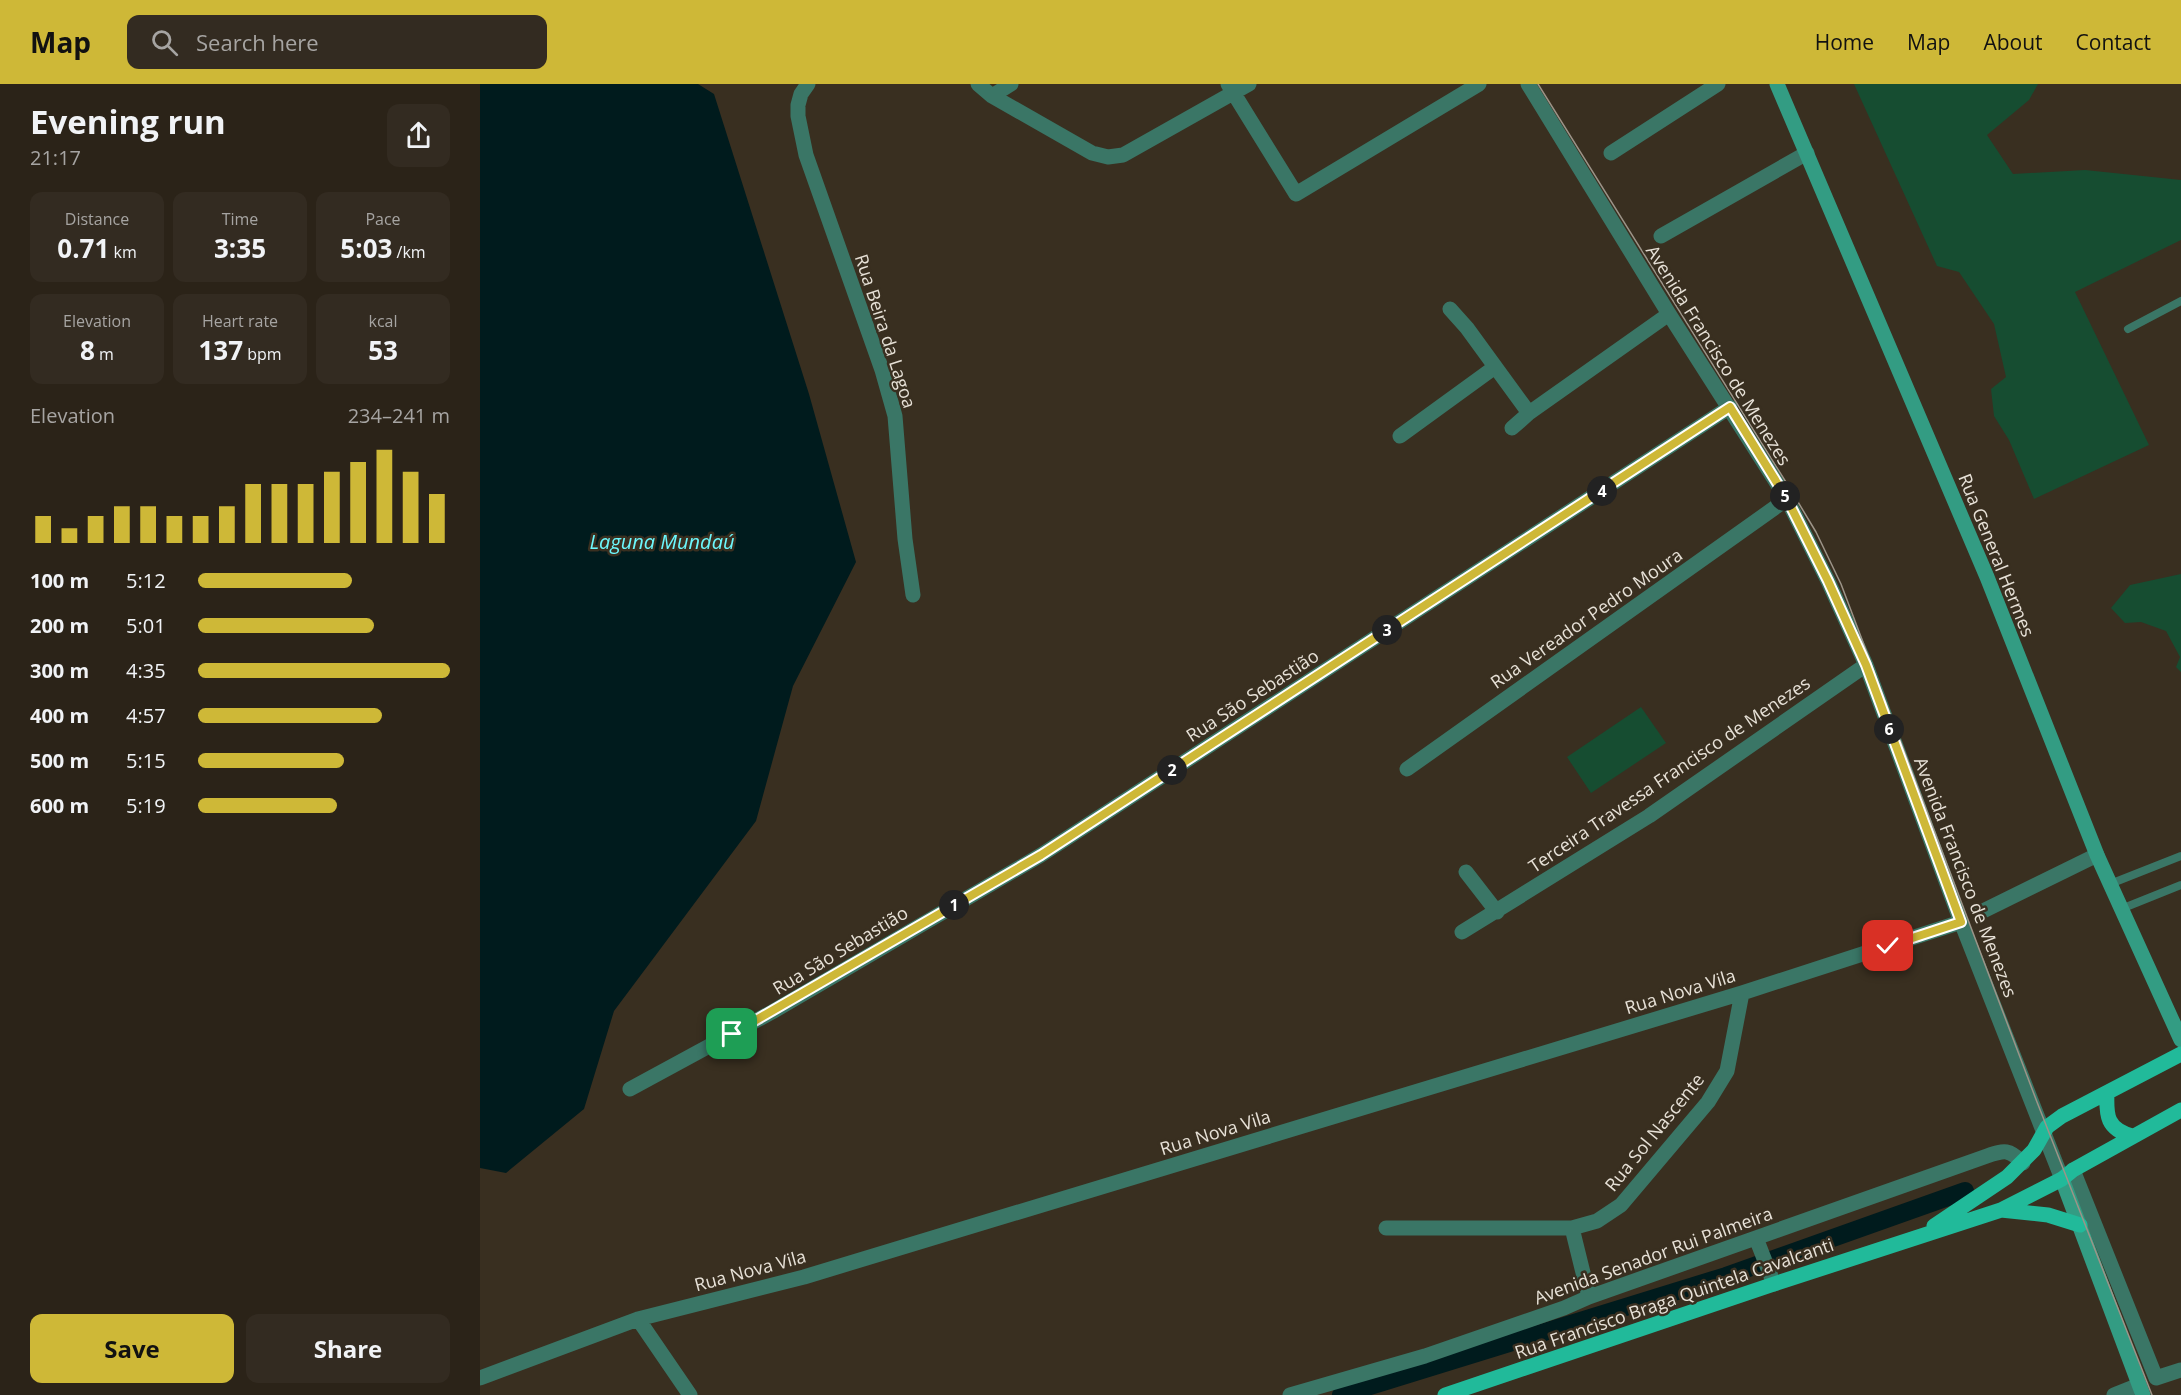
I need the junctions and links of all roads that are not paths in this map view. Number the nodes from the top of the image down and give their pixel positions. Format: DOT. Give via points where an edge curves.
graph roads {
  1 [pos="808,84"];
  2 [pos="978,84"];
  3 [pos="1011,84"];
  4 [pos="1249,84"];
  5 [pos="1479,84"];
  6 [pos="1528,84"];
  7 [pos="1718,84"];
  8 [pos="1777,84"];
  9 [pos="1231,88"];
  10 [pos="992,96"];
  11 [pos="1611,153"];
  12 [pos="1807,153"];
  13 [pos="1661,236"];
  14 [pos="2181,301"];
  15 [pos="1450,309"];
  16 [pos="1669,314"];
  17 [pos="2128,329"];
  18 [pos="1495,368"];
  19 [pos="1730,407"];
  20 [pos="1529,413"];
  21 [pos="1512,428"];
  22 [pos="1401,436"];
  23 [pos="1787,499"];
  24 [pos="913,595"];
  25 [pos="1866,665"];
  26 [pos="1407,769"];
  27 [pos="2097,855"];
  28 [pos="2181,856"];
  29 [pos="1466,872"];
  30 [pos="2110,884"];
  31 [pos="2181,885"];
  32 [pos="2121,909"];
  33 [pos="1497,912"];
  34 [pos="1981,912"];
  35 [pos="1961,922"];
  36 [pos="1462,932"];
  37 [pos="1742,993"];
  38 [pos="2181,1040"];
  39 [pos="2181,1054"];
  40 [pos="630,1089"];
  41 [pos="2107,1093"];
  42 [pos="2181,1110"];
  43 [pos="2044,1131"];
  44 [pos="2132,1137"];
  45 [pos="2023,1163"];
  46 [pos="2068,1175"];
  47 [pos="2001,1210"];
  48 [pos="2080,1225"];
  49 [pos="1386,1228"];
  50 [pos="1572,1228"];
  51 [pos="1917,1238"];
  52 [pos="1759,1244"];
  53 [pos="1772,1278"];
  54 [pos="1589,1297"];
  55 [pos="638,1319"];
  56 [pos="2181,1370"];
  57 [pos="480,1378"];
  58 [pos="2141,1390"];
  59 [pos="690,1395"];
  60 [pos="1290,1395"];
  61 [pos="1445,1395"];
  62 [pos="2114,1395"];
  1 -- 24 [label="street, Rua Beira da Lagoa" via="798,105 806,155 895,416"];
  2 -- 10 [label="street"];
  3 -- 10 [label="street"];
  4 -- 9 [label="street"];
  5 -- 9 [label="street" via="1296,194"];
  6 -- 16 [label="street, Avenida Francisco de Menezes"];
  7 -- 11 [label="street"];
  8 -- 12 [label="street, Rua General Hermes"];
  9 -- 10 [label="street" via="1123,156 1108,157 1092,153"];
  12 -- 13 [label="street"];
  12 -- 27 [label="street, Rua General Hermes" via="1987,578"];
  14 -- 17 [label="lane"];
  15 -- 18 [label="street"];
  16 -- 19 [label="street, Avenida Francisco de Menezes"];
  16 -- 20 [label="street"];
  18 -- 20 [label="street"];
  18 -- 22 [label="street"];
  19 -- 23 [label="street, Avenida Francisco de Menezes"];
  19 -- 40 [label="street, Rua São Sebastião" via="1041,855 772,1012"];
  20 -- 21 [label="street"];
  23 -- 25 [label="street, Avenida Francisco de Menezes"];
  23 -- 26 [label="street, Rua Vereador Pedro Moura"];
  25 -- 33 [label="street, Terceira Travessa Francisco de Menezes" via="1649,816"];
  25 -- 35 [label="street, Avenida Francisco de Menezes"];
  27 -- 30 [label="street, Rua General Hermes"];
  27 -- 34 [label="street"];
  28 -- 30 [label="lane"];
  29 -- 33 [label="street"];
  30 -- 32 [label="street, Rua General Hermes"];
  31 -- 32 [label="lane"];
  32 -- 38 [label="street, Rua General Hermes"];
  33 -- 36 [label="street, Terceira Travessa Francisco de Menezes"];
  35 -- 37 [label="street, Rua Nova Vila"];
  35 -- 43 [label="street, Avenida Francisco de Menezes"];
  37 -- 50 [label="street, Rua Sol Nascente" via="1727,1071 1708,1102 1621,1205 1597,1221"];
  37 -- 55 [label="street, Rua Nova Vila" via="804,1277"];
  39 -- 41 [label="main road"];
  41 -- 43 [label="main road" via="2062,1116"];
  41 -- 44 [label="main road" via="2108,1118 2121,1133"];
  42 -- 44 [label="main road, Rua Francisco Braga Quintela Cavalcanti"];
  43 -- 45 [label="main road"];
  43 -- 46 [label="street, Avenida Francisco de Menezes"];
  44 -- 46 [label="main road, Rua Francisco Braga Quintela Cavalcanti"];
  45 -- 51 [label="main road"];
  45 -- 52 [label="street, Avenida Senador Rui Palmeira" via="2013,1153 2002,1151"];
  46 -- 47 [label="main road, Rua Francisco Braga Quintela Cavalcanti"];
  46 -- 48 [label="street, Avenida Francisco de Menezes"];
  46 -- 56 [label="street" via="2156,1378"];
  47 -- 48 [label="main road" via="2048,1215"];
  47 -- 51 [label="main road, Rua Francisco Braga Quintela Cavalcanti"];
  48 -- 58 [label="street, Avenida Francisco de Menezes"];
  49 -- 50 [label="street, Rua Sol Nascente"];
  50 -- 54 [label="street"];
  51 -- 53 [label="main road, Rua Francisco Braga Quintela Cavalcanti"];
  52 -- 53 [label="street"];
  52 -- 54 [label="street, Avenida Senador Rui Palmeira"];
  53 -- 61 [label="main road, Rua Francisco Braga Quintela Cavalcanti"];
  54 -- 60 [label="street, Avenida Senador Rui Palmeira" via="1425,1356"];
  55 -- 57 [label="street, Rua Nova Vila"];
  55 -- 59 [label="street"];
  58 -- 62 [label="street"];
}
